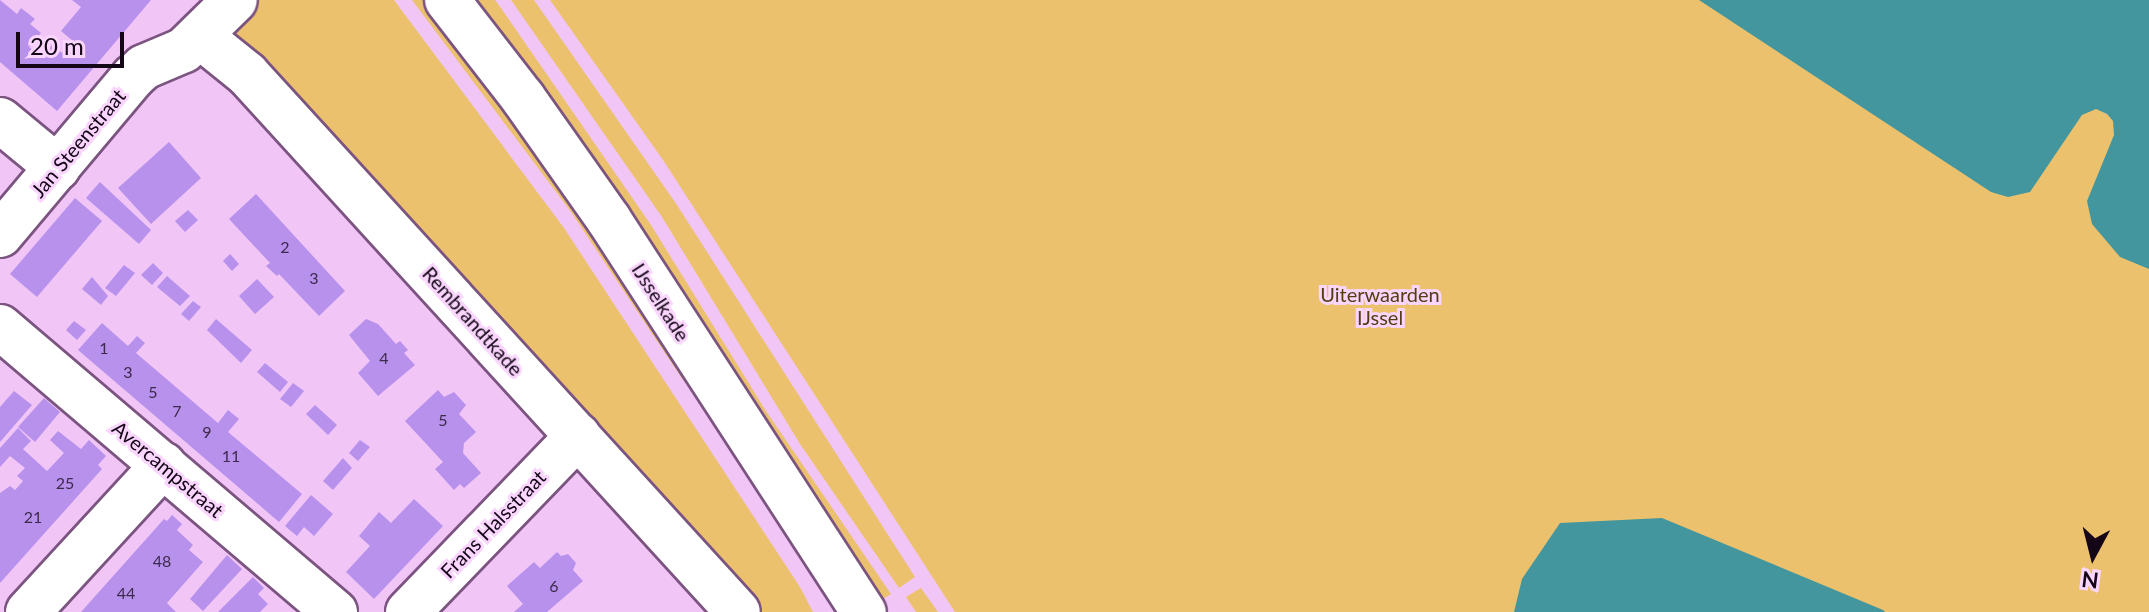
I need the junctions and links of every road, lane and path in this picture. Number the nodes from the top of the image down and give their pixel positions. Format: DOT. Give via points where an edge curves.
graph roads {
  1 [pos="235,0"];
  2 [pos="447,0"];
  3 [pos="201,37"];
  4 [pos="0,120"];
  5 [pos="58,168"];
  6 [pos="0,235"];
  7 [pos="0,327"];
  8 [pos="578,436"];
  9 [pos="163,465"];
  10 [pos="28,612"];
  11 [pos="335,612"];
  12 [pos="408,612"];
  13 [pos="738,612"];
  14 [pos="864,612"];
  1 -- 3 [label="street, Jan Steenstraat"];
  2 -- 14 [label="street, IJsselkade" via="609,220"];
  3 -- 5 [label="street, Jan Steenstraat" via="144,67"];
  3 -- 8 [label="street, Rembrandtkade" via="247,74"];
  4 -- 5 [label="street"];
  5 -- 6 [label="street, Jan Steenstraat"];
  7 -- 9 [label="street, Avercampstraat"];
  8 -- 12 [label="street, Frans Halsstraat"];
  8 -- 13 [label="street, Rembrandtkade"];
  9 -- 10 [label="street"];
  9 -- 11 [label="street, Avercampstraat"];
}
